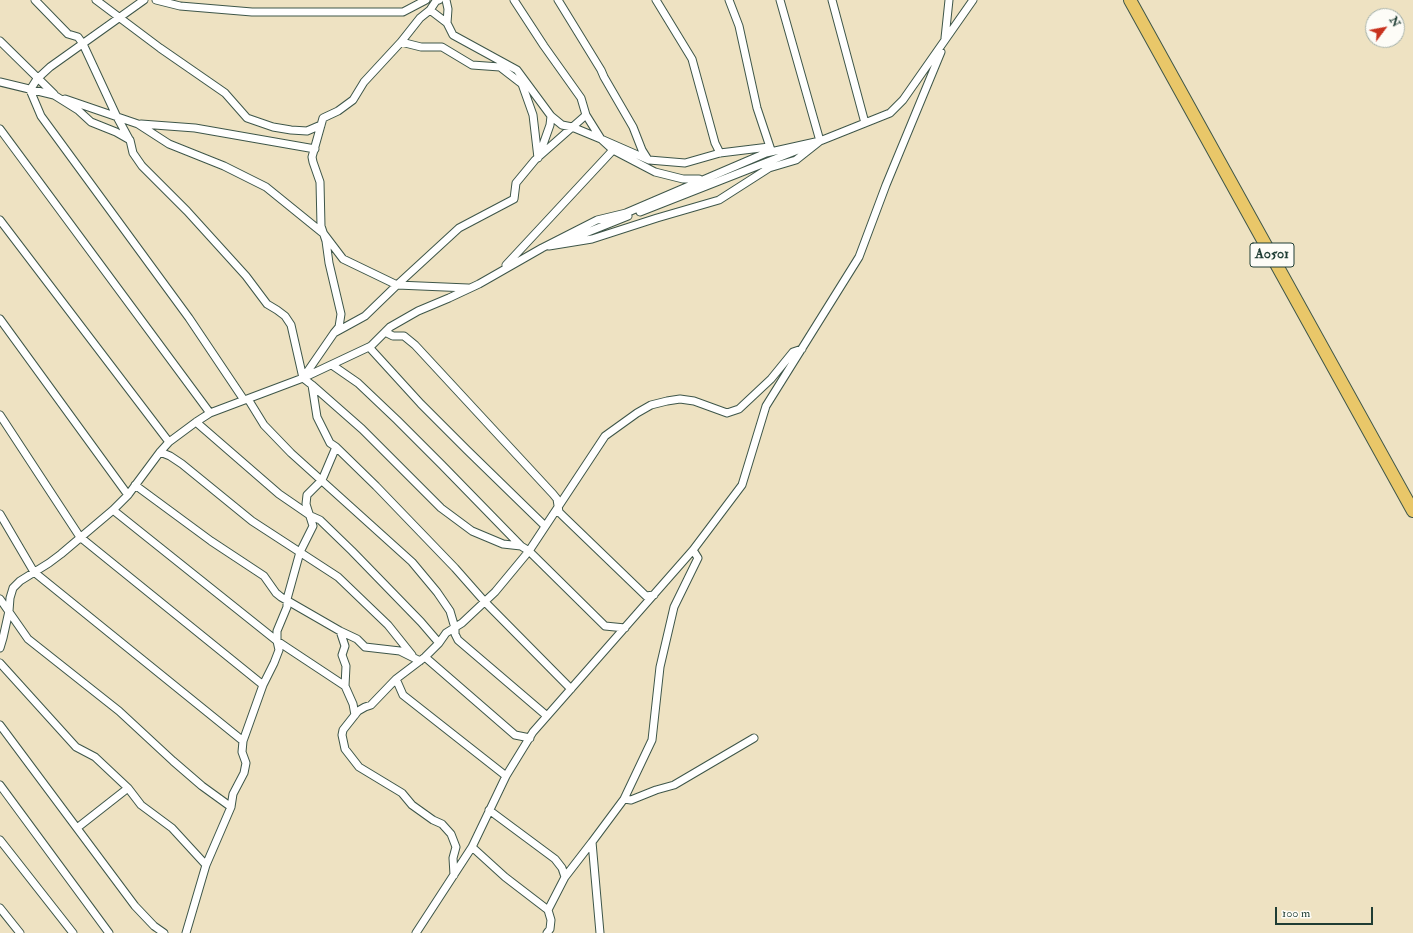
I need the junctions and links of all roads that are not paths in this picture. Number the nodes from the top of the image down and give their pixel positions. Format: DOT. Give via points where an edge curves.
graph roads {
  1 [pos="35,0"];
  2 [pos="96,0"];
  3 [pos="144,0"];
  4 [pos="156,0"];
  5 [pos="160,0"];
  6 [pos="426,0"];
  7 [pos="439,0"];
  8 [pos="446,0"];
  9 [pos="514,0"];
  10 [pos="558,0"];
  11 [pos="656,0"];
  12 [pos="729,0"];
  13 [pos="780,0"];
  14 [pos="832,0"];
  15 [pos="949,0"];
  16 [pos="973,0"];
  17 [pos="1130,0"];
  18 [pos="430,10"];
  19 [pos="119,18"];
  20 [pos="447,23"];
  21 [pos="945,40"];
  22 [pos="0,41"];
  23 [pos="400,42"];
  24 [pos="83,44"];
  25 [pos="37,79"];
  26 [pos="0,82"];
  27 [pos="30,90"];
  28 [pos="54,95"];
  29 [pos="116,115"];
  30 [pos="586,115"];
  31 [pos="551,116"];
  32 [pos="868,122"];
  33 [pos="138,124"];
  34 [pos="321,125"];
  35 [pos="572,127"];
  36 [pos="0,129"];
  37 [pos="601,139"];
  38 [pos="130,140"];
  39 [pos="820,141"];
  40 [pos="315,149"];
  41 [pos="770,149"];
  42 [pos="613,150"];
  43 [pos="720,153"];
  44 [pos="538,158"];
  45 [pos="649,160"];
  46 [pos="703,179"];
  47 [pos="0,220"];
  48 [pos="324,234"];
  49 [pos="553,246"];
  50 [pos="542,248"];
  51 [pos="501,271"];
  52 [pos="397,285"];
  53 [pos="470,288"];
  54 [pos="0,320"];
  55 [pos="385,332"];
  56 [pos="334,333"];
  57 [pos="369,347"];
  58 [pos="802,348"];
  59 [pos="332,365"];
  60 [pos="303,378"];
  61 [pos="312,385"];
  62 [pos="246,400"];
  63 [pos="210,413"];
  64 [pos="0,415"];
  65 [pos="196,422"];
  66 [pos="169,442"];
  67 [pos="336,448"];
  68 [pos="160,452"];
  69 [pos="322,480"];
  70 [pos="135,485"];
  71 [pos="128,495"];
  72 [pos="558,508"];
  73 [pos="113,510"];
  74 [pos="1413,511"];
  75 [pos="0,514"];
  76 [pos="311,516"];
  77 [pos="545,526"];
  78 [pos="80,537"];
  79 [pos="521,546"];
  80 [pos="693,550"];
  81 [pos="529,551"];
  82 [pos="300,552"];
  83 [pos="34,572"];
  84 [pos="654,595"];
  85 [pos="0,598"];
  86 [pos="287,599"];
  87 [pos="485,602"];
  88 [pos="9,611"];
  89 [pos="455,628"];
  90 [pos="625,628"];
  91 [pos="340,631"];
  92 [pos="276,641"];
  93 [pos="439,643"];
  94 [pos="0,648"];
  95 [pos="413,656"];
  96 [pos="423,659"];
  97 [pos="0,663"];
  98 [pos="396,680"];
  99 [pos="264,685"];
  100 [pos="345,686"];
  101 [pos="571,689"];
  102 [pos="355,715"];
  103 [pos="547,716"];
  104 [pos="0,725"];
  105 [pos="530,738"];
  106 [pos="754,738"];
  107 [pos="243,741"];
  108 [pos="506,776"];
  109 [pos="0,785"];
  110 [pos="128,788"];
  111 [pos="624,799"];
  112 [pos="231,807"];
  113 [pos="489,810"];
  114 [pos="77,828"];
  115 [pos="0,840"];
  116 [pos="592,842"];
  117 [pos="472,847"];
  118 [pos="206,865"];
  119 [pos="453,877"];
  120 [pos="565,877"];
  121 [pos="0,908"];
  122 [pos="548,910"];
  123 [pos="20,933"];
  124 [pos="73,933"];
  125 [pos="109,933"];
  126 [pos="164,933"];
  127 [pos="186,933"];
  128 [pos="416,933"];
  129 [pos="547,933"];
  130 [pos="600,933"];
  1 -- 24 [label="street" via="68,34 78,37"];
  2 -- 19 [label="street"];
  3 -- 19 [label="street"];
  4 -- 5 [label="street"];
  5 -- 6 [label="street" via="180,6 252,12 403,12"];
  7 -- 18 [label="street"];
  8 -- 20 [label="street"];
  9 -- 30 [label="street" via="581,98"];
  10 -- 45 [label="street" via="601,70"];
  11 -- 43 [label="street" via="692,59"];
  12 -- 41 [label="street" via="739,26 757,108"];
  13 -- 39 [label="street"];
  14 -- 32 [label="street"];
  15 -- 21 [label="street"];
  16 -- 21 [label="street"];
  17 -- 74 [label="highway, A0501"];
  18 -- 20 [label="street"];
  18 -- 23 [label="street"];
  19 -- 24 [label="street"];
  19 -- 34 [label="street" via="219,88 247,118 291,130 307,131"];
  20 -- 31 [label="street" via="453,35 517,70"];
  21 -- 32 [label="street" via="904,100 890,113"];
  21 -- 58 [label="street" via="859,257"];
  22 -- 25 [label="street"];
  23 -- 34 [label="street" via="364,82 353,100 323,118"];
  23 -- 44 [label="street" via="421,47 442,46 472,65 500,67 522,84 533,115"];
  24 -- 25 [label="street"];
  24 -- 29 [label="street"];
  25 -- 27 [label="street"];
  25 -- 28 [label="street"];
  26 -- 27 [label="street"];
  27 -- 28 [label="street"];
  27 -- 62 [label="street" via="41,116"];
  28 -- 29 [label="street"];
  28 -- 38 [label="street" via="78,110 91,122"];
  29 -- 33 [label="street"];
  29 -- 38 [label="street"];
  30 -- 35 [label="street"];
  30 -- 37 [label="street"];
  31 -- 35 [label="street" via="562,125"];
  31 -- 44 [label="street"];
  32 -- 39 [label="street"];
  33 -- 40 [label="street" via="195,128"];
  33 -- 48 [label="street" via="169,144 224,166 266,187"];
  34 -- 40 [label="street"];
  35 -- 37 [label="street"];
  35 -- 44 [label="street"];
  36 -- 63 [label="street"];
  37 -- 42 [label="street"];
  37 -- 45 [label="street"];
  38 -- 60 [label="street" via="133,153 142,166 246,276 267,304 285,316 291,325"];
  39 -- 41 [label="street"];
  39 -- 49 [label="street"];
  39 -- 49 [label="street" via="796,160 769,168 719,200 592,239"];
  40 -- 48 [label="street" via="312,157 320,182 320,215"];
  41 -- 43 [label="street"];
  41 -- 46 [label="street"];
  42 -- 46 [label="street" via="655,172 683,179"];
  42 -- 51 [label="street"];
  43 -- 45 [label="street" via="685,163"];
  44 -- 52 [label="street" via="516,182 514,199 459,228"];
  46 -- 50 [label="street" via="626,213 597,220"];
  47 -- 66 [label="street"];
  48 -- 52 [label="street" via="343,259"];
  48 -- 56 [label="street" via="341,314 339,327"];
  49 -- 50 [label="street"];
  50 -- 51 [label="street"];
  51 -- 53 [label="street"];
  52 -- 53 [label="street"];
  52 -- 56 [label="street" via="365,316"];
  53 -- 55 [label="street" via="418,311 390,326"];
  54 -- 71 [label="street"];
  55 -- 57 [label="street"];
  55 -- 72 [label="street" via="393,336 404,336 415,345 553,494 557,499"];
  56 -- 60 [label="street"];
  57 -- 59 [label="street"];
  57 -- 77 [label="street" via="471,455"];
  58 -- 72 [label="street" via="793,352 771,379 739,409 727,413 680,399 651,405 637,413 605,436"];
  58 -- 80 [label="street" via="766,406 742,485"];
  59 -- 60 [label="street"];
  59 -- 79 [label="street" via="358,383 397,420"];
  60 -- 61 [label="street"];
  60 -- 62 [label="street"];
  61 -- 67 [label="street" via="317,417 330,443"];
  61 -- 79 [label="street" via="460,522 472,531 503,544"];
  62 -- 63 [label="street"];
  62 -- 69 [label="street" via="264,425"];
  63 -- 65 [label="street"];
  64 -- 78 [label="street"];
  65 -- 66 [label="street"];
  65 -- 76 [label="street" via="279,494"];
  66 -- 68 [label="street"];
  67 -- 69 [label="street"];
  67 -- 87 [label="street" via="376,486"];
  68 -- 70 [label="street"];
  68 -- 82 [label="street" via="182,464 252,521"];
  69 -- 76 [label="street" via="307,495 306,504"];
  69 -- 89 [label="street" via="412,562 438,592 450,611"];
  70 -- 71 [label="street"];
  70 -- 86 [label="street" via="264,576 276,593"];
  71 -- 73 [label="street"];
  72 -- 77 [label="street"];
  72 -- 84 [label="street" via="559,512 646,596"];
  73 -- 78 [label="street"];
  73 -- 92 [label="street"];
  75 -- 83 [label="street"];
  76 -- 82 [label="street" via="313,526"];
  76 -- 93 [label="street" via="320,520 352,550"];
  77 -- 81 [label="street"];
  78 -- 83 [label="street" via="61,554"];
  78 -- 99 [label="street"];
  79 -- 81 [label="street"];
  80 -- 84 [label="street"];
  80 -- 111 [label="street" via="698,558 674,607 660,667 652,740"];
  81 -- 87 [label="street"];
  81 -- 90 [label="street" via="605,626"];
  82 -- 86 [label="street"];
  82 -- 95 [label="street" via="338,578 388,625"];
  83 -- 88 [label="street" via="13,588"];
  83 -- 107 [label="street"];
  84 -- 90 [label="street"];
  85 -- 88 [label="street"];
  86 -- 91 [label="street"];
  86 -- 92 [label="street" via="287,607 277,631"];
  87 -- 89 [label="street"];
  87 -- 101 [label="street"];
  88 -- 94 [label="street"];
  88 -- 112 [label="street" via="28,639 119,711 202,786"];
  89 -- 93 [label="street" via="446,633"];
  89 -- 103 [label="street" via="458,640"];
  90 -- 101 [label="street"];
  91 -- 95 [label="street" via="356,638 365,647 395,650"];
  91 -- 100 [label="street" via="345,646 342,655 346,666"];
  92 -- 99 [label="street" via="279,650"];
  92 -- 100 [label="street"];
  93 -- 96 [label="street"];
  95 -- 96 [label="street"];
  96 -- 98 [label="street"];
  96 -- 105 [label="street" via="515,735"];
  97 -- 110 [label="street" via="76,747 94,756"];
  98 -- 102 [label="street" via="371,705"];
  98 -- 108 [label="street" via="403,694"];
  99 -- 107 [label="street"];
  100 -- 102 [label="street"];
  101 -- 103 [label="street"];
  102 -- 119 [label="street" via="343,730 345,749 359,767 402,793 412,805 442,824 451,834 456,846"];
  103 -- 105 [label="street"];
  104 -- 114 [label="street"];
  105 -- 108 [label="street"];
  106 -- 111 [label="street" via="674,786 631,800"];
  107 -- 112 [label="street" via="242,752 246,762 244,773 233,794"];
  108 -- 113 [label="street"];
  109 -- 125 [label="street"];
  110 -- 114 [label="street"];
  110 -- 118 [label="street" via="142,805 172,828"];
  111 -- 116 [label="street"];
  112 -- 118 [label="street"];
  113 -- 117 [label="street"];
  113 -- 120 [label="street" via="554,860 562,868"];
  114 -- 126 [label="street" via="135,906"];
  115 -- 124 [label="street"];
  116 -- 120 [label="street"];
  116 -- 130 [label="street"];
  117 -- 119 [label="street"];
  117 -- 122 [label="street" via="505,877"];
  118 -- 127 [label="street"];
  119 -- 128 [label="street"];
  120 -- 122 [label="street"];
  121 -- 123 [label="street"];
  122 -- 129 [label="street" via="551,920"];
}
